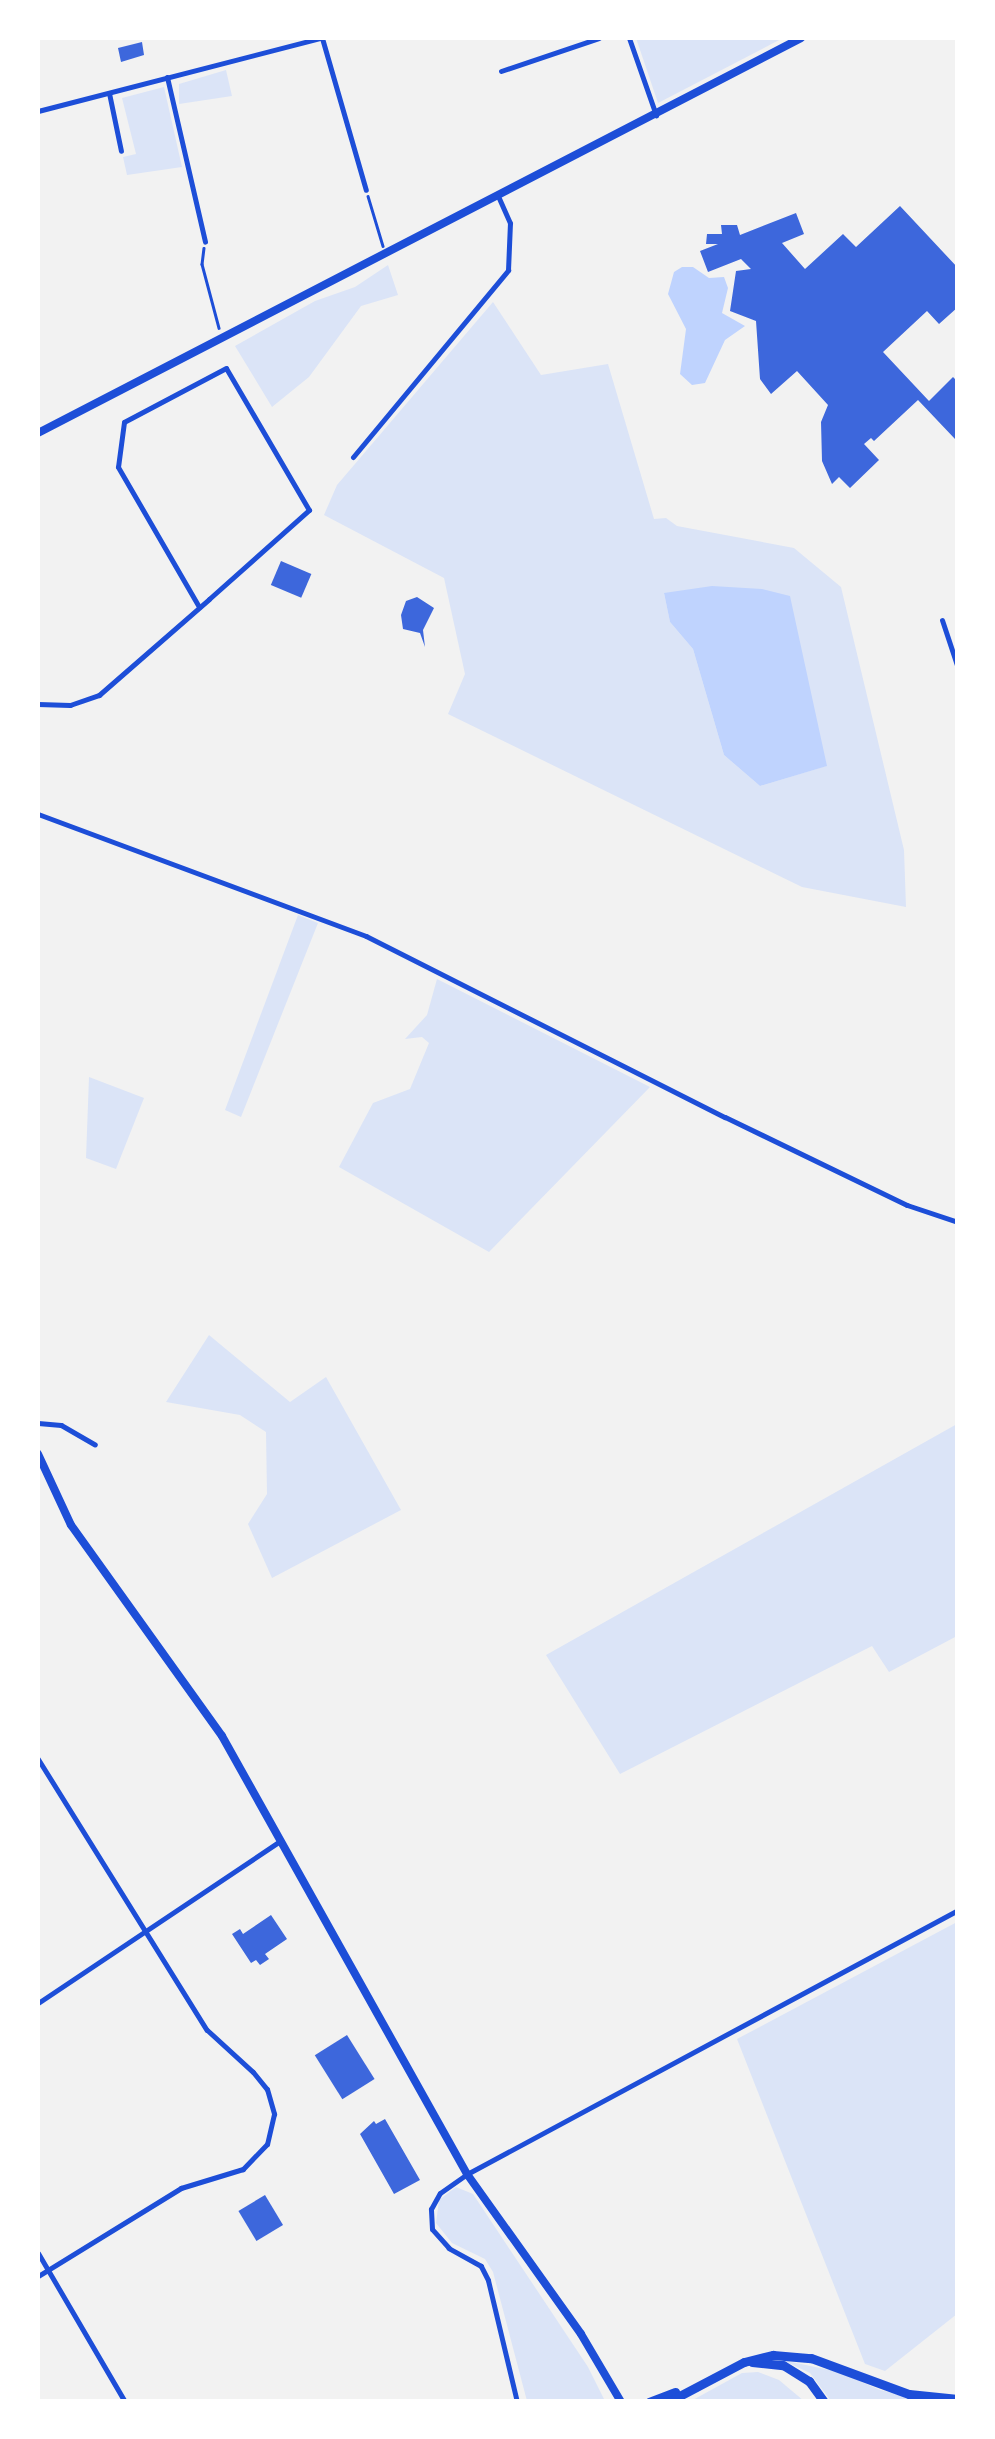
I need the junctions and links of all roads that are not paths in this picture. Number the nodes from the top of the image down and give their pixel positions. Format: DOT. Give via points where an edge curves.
graph roads {
  1 [pos="322,38"];
  2 [pos="599,38"];
  3 [pos="629,38"];
  4 [pos="801,38"];
  5 [pos="500,70"];
  6 [pos="167,78"];
  7 [pos="109,92"];
  8 [pos="38,111"];
  9 [pos="656,115"];
  10 [pos="120,151"];
  11 [pos="366,190"];
  12 [pos="498,196"];
  13 [pos="205,242"];
  14 [pos="38,433"];
  15 [pos="353,457"];
  16 [pos="198,607"];
  17 [pos="942,620"];
  18 [pos="958,668"];
  19 [pos="38,704"];
  20 [pos="38,814"];
  21 [pos="958,1222"];
  22 [pos="38,1423"];
  23 [pos="95,1446"];
  24 [pos="38,1454"];
  25 [pos="38,1759"];
  26 [pos="280,1841"];
  27 [pos="958,1910"];
  28 [pos="145,1930"];
  29 [pos="38,2003"];
  30 [pos="467,2174"];
  31 [pos="38,2253"];
  32 [pos="48,2269"];
  33 [pos="38,2276"];
  34 [pos="744,2362"];
  35 [pos="696,2384"];
  36 [pos="958,2400"];
  37 [pos="125,2402"];
  38 [pos="517,2402"];
  39 [pos="621,2402"];
  40 [pos="649,2402"];
  41 [pos="668,2402"];
  42 [pos="824,2402"];
  1 -- 6 [label="street"];
  1 -- 11 [label="street"];
  2 -- 5 [label="street"];
  3 -- 9 [label="street"];
  4 -- 9 [label="main road"];
  6 -- 7 [label="street"];
  6 -- 13 [label="street"];
  7 -- 8 [label="street"];
  7 -- 10 [label="street"];
  9 -- 12 [label="main road"];
  12 -- 14 [label="main road"];
  12 -- 15 [label="street" via="510,224 508,270"];
  16 -- 16 [label="street" via="309,510 226,368 124,422 118,467"];
  16 -- 19 [label="street" via="99,694 70,705"];
  17 -- 18 [label="street"];
  20 -- 21 [label="street" via="366,936 724,1117"];
  22 -- 23 [label="street" via="61,1426"];
  24 -- 26 [label="main road" via="71,1526 222,1736"];
  25 -- 28 [label="street"];
  26 -- 28 [label="street"];
  26 -- 30 [label="main road"];
  27 -- 30 [label="street"];
  28 -- 29 [label="street"];
  28 -- 32 [label="street" via="206,2030 267,2089 273,2129 261,2155 242,2169 181,2188"];
  30 -- 38 [label="street" via="434,2201 430,2222 437,2238 481,2266 488,2280"];
  30 -- 39 [label="main road"];
  31 -- 32 [label="street"];
  32 -- 33 [label="street"];
  32 -- 37 [label="street"];
  34 -- 35 [label="highway"];
  34 -- 36 [label="highway" via="773,2355 812,2358 909,2394"];
  34 -- 42 [label="highway" via="783,2365 809,2380"];
  35 -- 40 [label="highway"];
  35 -- 41 [label="highway"];
}
